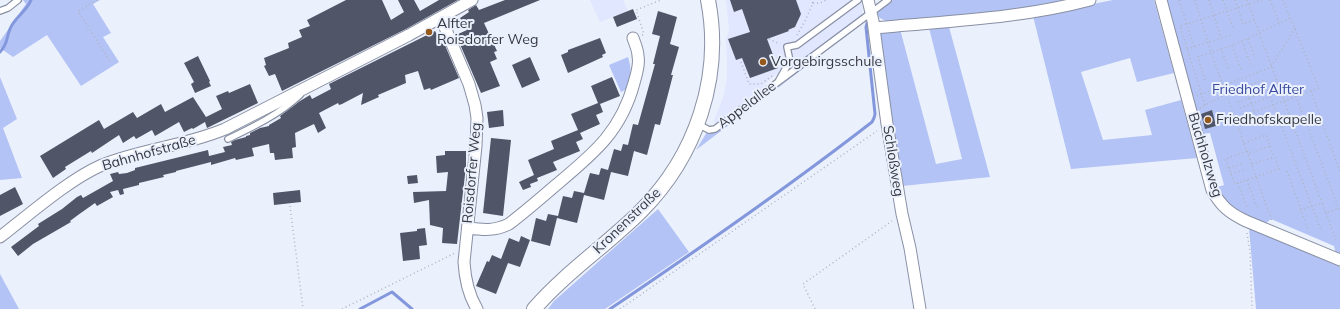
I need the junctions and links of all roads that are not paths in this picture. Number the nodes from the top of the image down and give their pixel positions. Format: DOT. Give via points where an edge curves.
graph roads {
  1 [pos="18,0"];
  2 [pos="472,0"];
  3 [pos="708,0"];
  4 [pos="858,0"];
  5 [pos="868,0"];
  6 [pos="888,0"];
  7 [pos="1090,0"];
  8 [pos="1161,0"];
  9 [pos="0,11"];
  10 [pos="871,13"];
  11 [pos="441,18"];
  12 [pos="874,28"];
  13 [pos="633,38"];
  14 [pos="778,82"];
  15 [pos="309,86"];
  16 [pos="698,124"];
  17 [pos="228,139"];
  18 [pos="468,228"];
  19 [pos="0,237"];
  20 [pos="1340,260"];
  21 [pos="477,309"];
  22 [pos="534,309"];
  23 [pos="920,309"];
  1 -- 9 [label="lane"];
  2 -- 11 [label="street, Bahnhofstraße"];
  3 -- 16 [label="street, Kronenstraße" via="712,27 711,64 708,92"];
  4 -- 14 [label="lane" via="797,45 788,47 790,61"];
  5 -- 10 [label="street, Schloßweg"];
  6 -- 10 [label="lane"];
  7 -- 12 [label="street" via="1014,16"];
  8 -- 20 [label="street, Buchholzweg" via="1212,190 1219,203 1233,215"];
  10 -- 12 [label="street, Schloßweg"];
  10 -- 14 [label="lane, Appelallee"];
  11 -- 15 [label="street, Bahnhofstraße"];
  11 -- 18 [label="street, Roisdorfer Weg" via="470,84 476,110 476,146"];
  12 -- 23 [label="street, Schloßweg" via="887,124"];
  13 -- 18 [label="street" via="639,57 633,86 623,113 604,141 509,224 486,231"];
  14 -- 16 [label="lane, Appelallee" via="715,129 710,130"];
  15 -- 17 [label="lane, Bahnhofstraße" via="291,104"];
  15 -- 19 [label="street, Bahnhofstraße" via="217,133 102,165 72,183"];
  16 -- 22 [label="street, Kronenstraße" via="679,162 653,198 623,228 562,280"];
  18 -- 21 [label="street, Roisdorfer Weg" via="465,250 466,279"];
}
